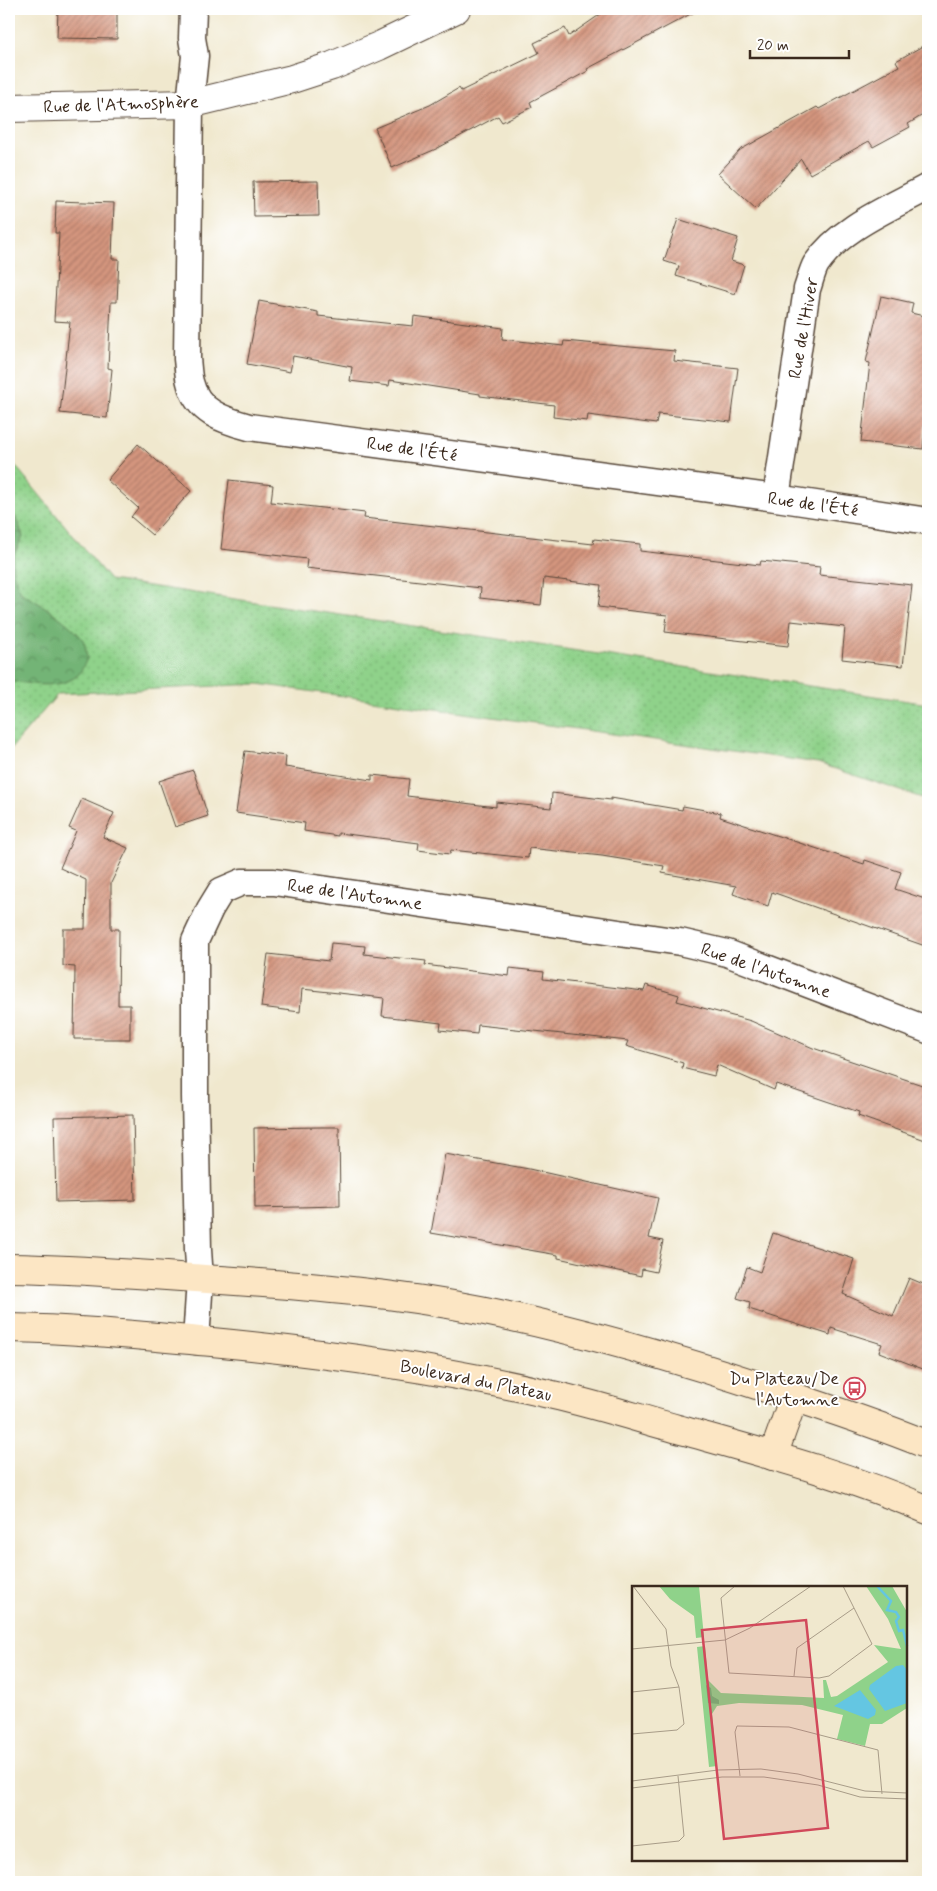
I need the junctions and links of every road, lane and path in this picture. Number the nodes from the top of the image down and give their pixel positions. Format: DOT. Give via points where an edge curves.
graph roads {
  1 [pos="193,9"];
  2 [pos="456,9"];
  3 [pos="190,104"];
  4 [pos="9,108"];
  5 [pos="928,188"];
  6 [pos="776,498"];
  7 [pos="928,521"];
  8 [pos="928,1030"];
  9 [pos="9,1268"];
  10 [pos="200,1279"];
  11 [pos="9,1328"];
  12 [pos="196,1341"];
  13 [pos="794,1397"];
  14 [pos="928,1445"];
  15 [pos="773,1456"];
  16 [pos="928,1510"];
  1 -- 3 [label="street, Rue de l'Été" via="195,56"];
  2 -- 3 [label="street, Rue de l'Atmosphère" via="332,66"];
  3 -- 4 [label="street, Rue de l'Atmosphère"];
  3 -- 6 [label="street, Rue de l'Été" via="187,359 190,383 201,406 222,419 249,426"];
  5 -- 6 [label="street, Rue de l'Hiver" via="850,230 832,244 815,265 807,289"];
  6 -- 7 [label="street, Rue de l'Été"];
  8 -- 10 [label="street, Rue de l'Automne" via="727,953 680,942 274,882 242,882 221,891 195,941"];
  9 -- 10 [label="main road"];
  10 -- 12 [label="street, Rue de l'Automne"];
  10 -- 13 [label="main road" via="304,1286 478,1310 652,1353"];
  11 -- 12 [label="main road, Boulevard du Plateau"];
  12 -- 15 [label="main road, Boulevard du Plateau" via="312,1352 488,1381 554,1395"];
  13 -- 14 [label="main road"];
  13 -- 15 [label="main road"];
  15 -- 16 [label="main road, Boulevard du Plateau" via="888,1493"];
}
